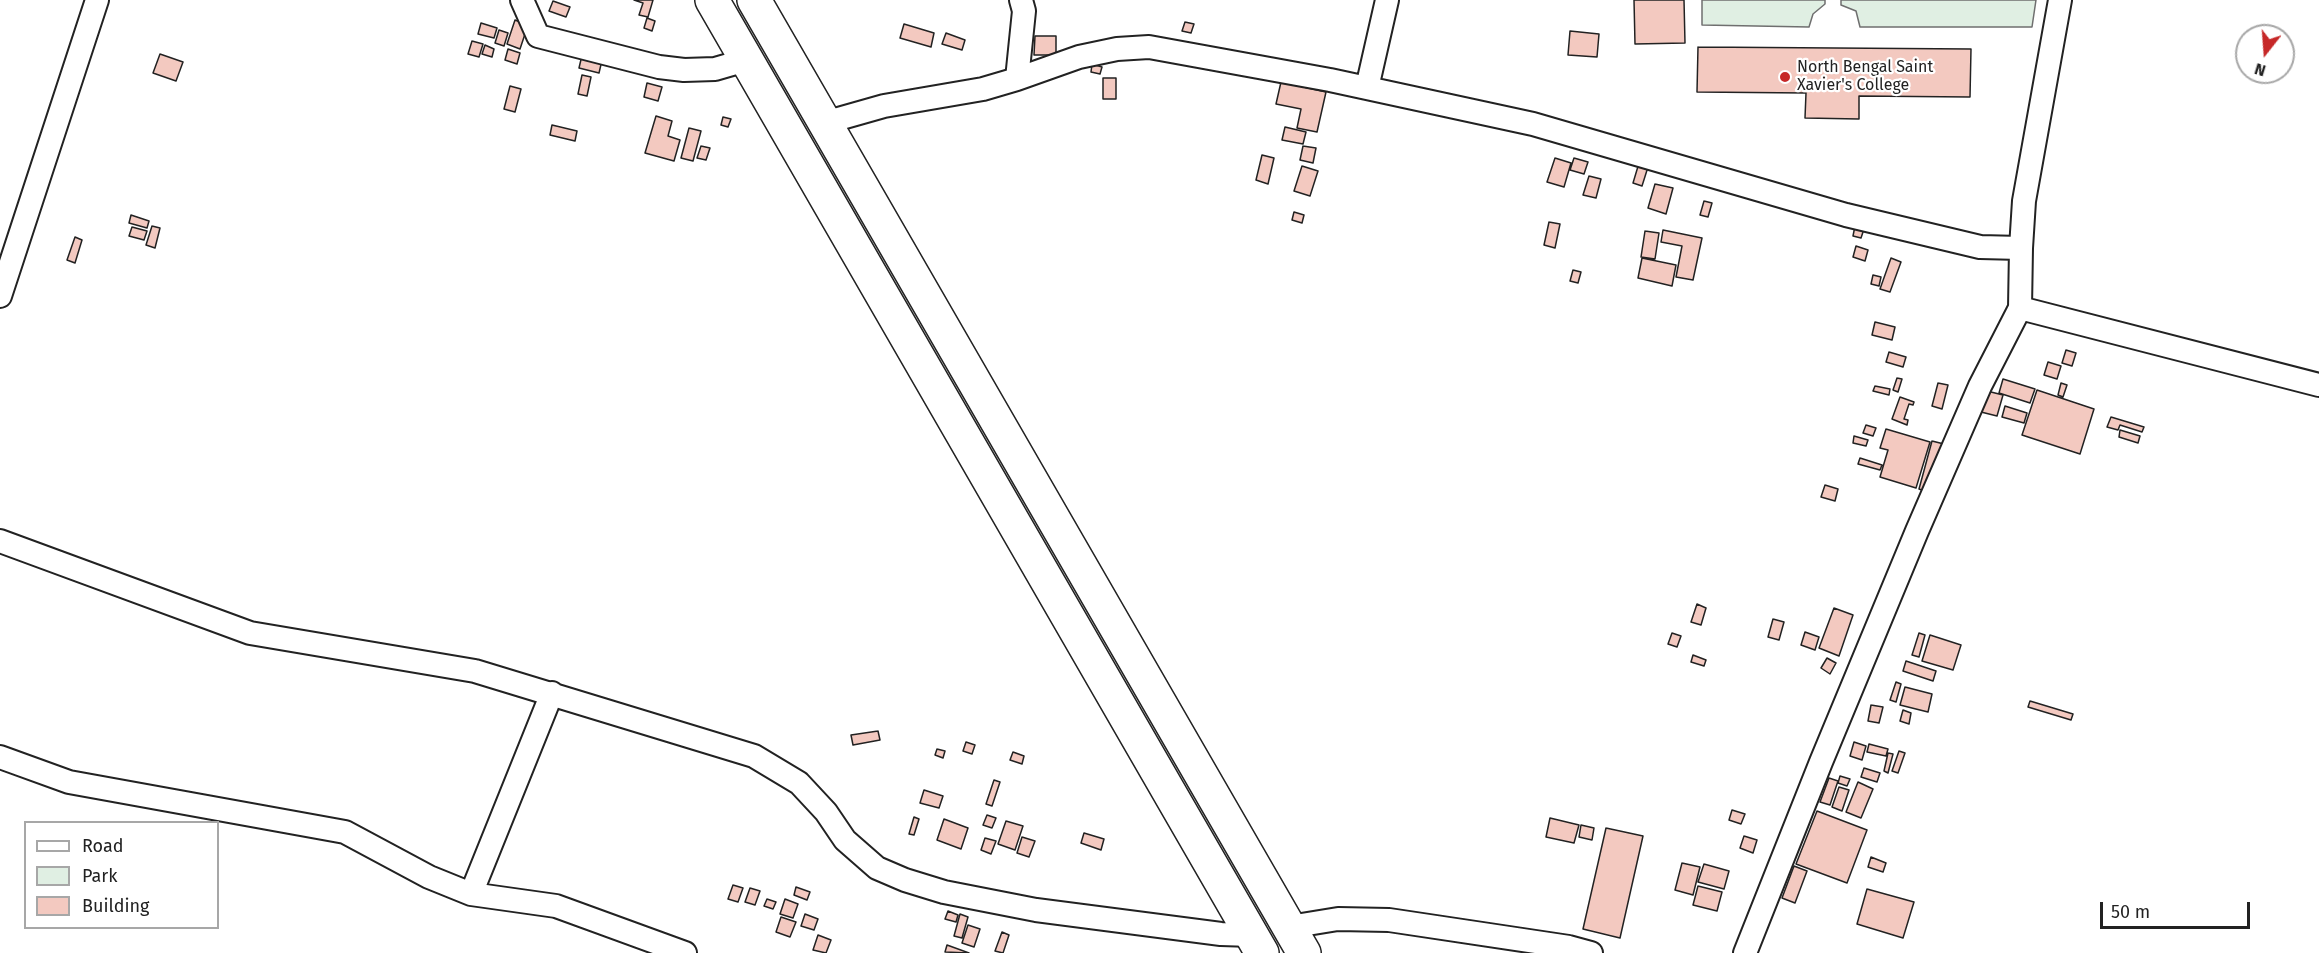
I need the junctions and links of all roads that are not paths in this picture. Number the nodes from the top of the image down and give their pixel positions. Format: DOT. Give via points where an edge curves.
graph roads {
  1 [pos="97,0"];
  2 [pos="522,0"];
  3 [pos="711,0"];
  4 [pos="754,0"];
  5 [pos="1021,0"];
  6 [pos="1387,0"];
  7 [pos="2060,0"];
  8 [pos="746,60"];
  9 [pos="1017,79"];
  10 [pos="1367,88"];
  11 [pos="824,123"];
  12 [pos="2021,249"];
  13 [pos="0,296"];
  14 [pos="2020,308"];
  15 [pos="2319,385"];
  16 [pos="0,541"];
  17 [pos="552,693"];
  18 [pos="0,757"];
  19 [pos="471,894"];
  20 [pos="1296,940"];
  21 [pos="1257,944"];
  22 [pos="685,953"];
  23 [pos="1591,953"];
  24 [pos="1745,953"];
  1 -- 13 [label="street"];
  2 -- 8 [label="street" via="538,36 548,39 684,70 715,69"];
  3 -- 8 [label="highway"];
  4 -- 11 [label="highway"];
  5 -- 9 [label="street" via="1024,12"];
  6 -- 10 [label="street"];
  7 -- 12 [label="street" via="2024,201"];
  8 -- 21 [label="highway"];
  9 -- 10 [label="street" via="1079,57 1117,48 1149,47"];
  9 -- 11 [label="street" via="983,89 884,106"];
  10 -- 12 [label="street" via="1533,123 1846,215 1980,246"];
  11 -- 20 [label="highway"];
  12 -- 14 [label="street"];
  14 -- 15 [label="street"];
  14 -- 24 [label="street" via="1980,386 1917,531"];
  16 -- 17 [label="street" via="250,633 476,671"];
  17 -- 19 [label="street"];
  17 -- 21 [label="street" via="754,756 799,783 845,840 877,868 905,880 1036,910 1221,934"];
  18 -- 19 [label="street" via="69,782 345,832 429,877"];
  19 -- 22 [label="street" via="556,906"];
  20 -- 23 [label="street" via="1338,919 1389,920"];
}
